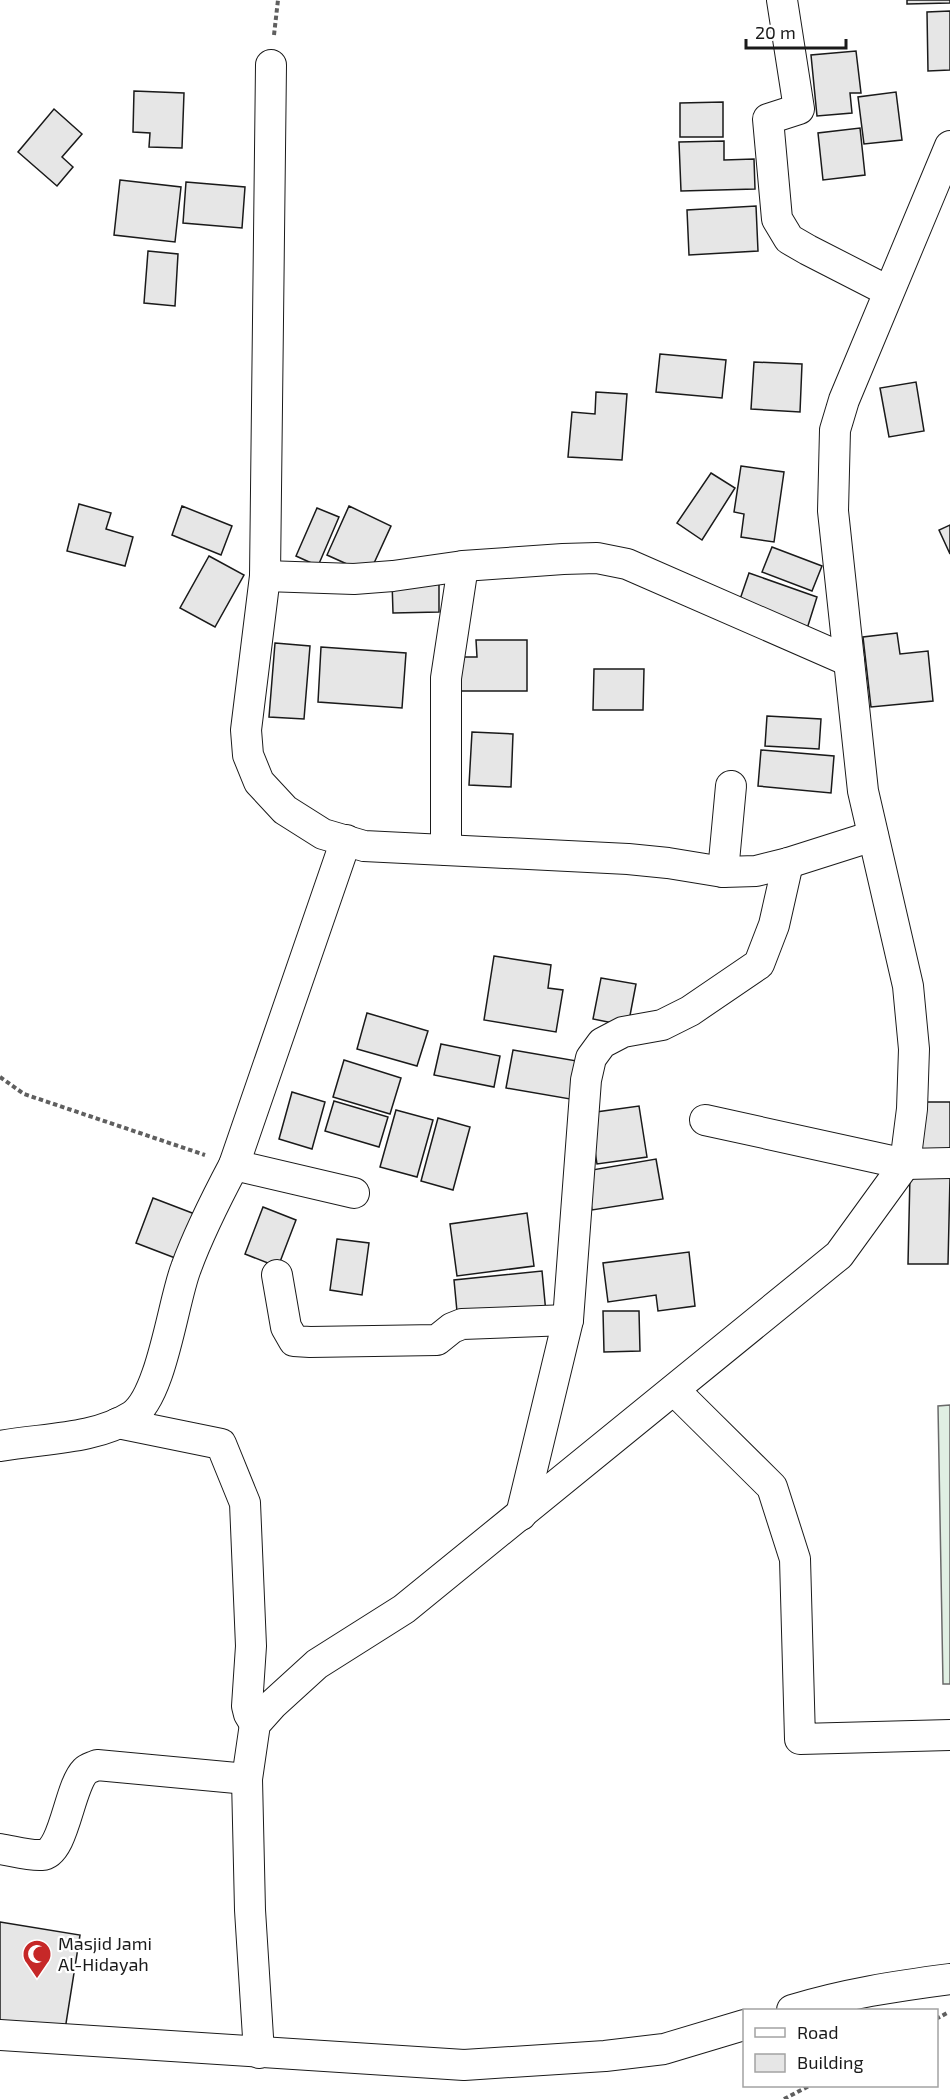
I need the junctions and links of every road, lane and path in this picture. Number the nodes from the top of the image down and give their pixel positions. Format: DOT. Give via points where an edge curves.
graph roads {
  1 [pos="782,0"];
  2 [pos="271,65"];
  3 [pos="950,146"];
  4 [pos="888,291"];
  5 [pos="463,566"];
  6 [pos="265,576"];
  7 [pos="849,661"];
  8 [pos="731,786"];
  9 [pos="873,836"];
  10 [pos="346,840"];
  11 [pos="446,850"];
  12 [pos="788,863"];
  13 [pos="723,872"];
  14 [pos="0,1077"];
  15 [pos="705,1120"];
  16 [pos="950,1163"];
  17 [pos="905,1164"];
  18 [pos="234,1165"];
  19 [pos="354,1193"];
  20 [pos="277,1275"];
  21 [pos="568,1320"];
  22 [pos="674,1390"];
  23 [pos="118,1424"];
  24 [pos="0,1446"];
  25 [pos="521,1515"];
  26 [pos="255,1724"];
  27 [pos="950,1735"];
  28 [pos="247,1779"];
  29 [pos="0,1850"];
  30 [pos="950,1979"];
  31 [pos="795,2009"];
  32 [pos="743,2025"];
  33 [pos="0,2035"];
  34 [pos="259,2053"];
  35 [pos="805,2087"];
  36 [pos="784,2099"];
  1 -- 4 [label="street" via="799,109 768,119 777,219 789,239"];
  2 -- 6 [label="street"];
  3 -- 4 [label="street"];
  4 -- 7 [label="street" via="835,430 833,511"];
  5 -- 6 [label="street" via="364,578"];
  5 -- 7 [label="street" via="597,558 627,564"];
  5 -- 11 [label="street" via="446,678"];
  6 -- 10 [label="street" via="246,730 248,754 258,782 285,810 323,834"];
  7 -- 9 [label="street" via="863,791"];
  8 -- 13 [label="street"];
  9 -- 12 [label="street"];
  9 -- 17 [label="street" via="908,986 914,1049"];
  10 -- 11 [label="street" via="364,846"];
  10 -- 18 [label="street"];
  11 -- 13 [label="street" via="668,863"];
  12 -- 13 [label="street" via="756,871"];
  12 -- 21 [label="street" via="774,925 759,964 690,1011 662,1025 623,1032 602,1042 591,1058 583,1110"];
  14 -- 18 [label="path" via="24,1094"];
  15 -- 17 [label="street"];
  16 -- 17 [label="street"];
  17 -- 22 [label="street" via="839,1255"];
  18 -- 19 [label="street"];
  18 -- 23 [label="street" via="207,1214 184,1271 156,1376 135,1414"];
  20 -- 21 [label="street" via="286,1327 294,1341 437,1340 462,1324"];
  21 -- 25 [label="street"];
  22 -- 25 [label="street"];
  22 -- 27 [label="street" via="772,1487 795,1559 800,1739"];
  23 -- 24 [label="street" via="88,1433"];
  23 -- 26 [label="street" via="221,1444 245,1503 251,1646 247,1706"];
  25 -- 26 [label="street" via="404,1609 317,1664"];
  26 -- 28 [label="street"];
  28 -- 29 [label="street" via="97,1765 86,1769 78,1780 51,1852 43,1855"];
  28 -- 34 [label="street"];
  30 -- 31 [label="street" via="834,1997"];
  32 -- 34 [label="street" via="664,2049 464,2065"];
  33 -- 34 [label="street"];
  35 -- 36 [label="path"];
}
